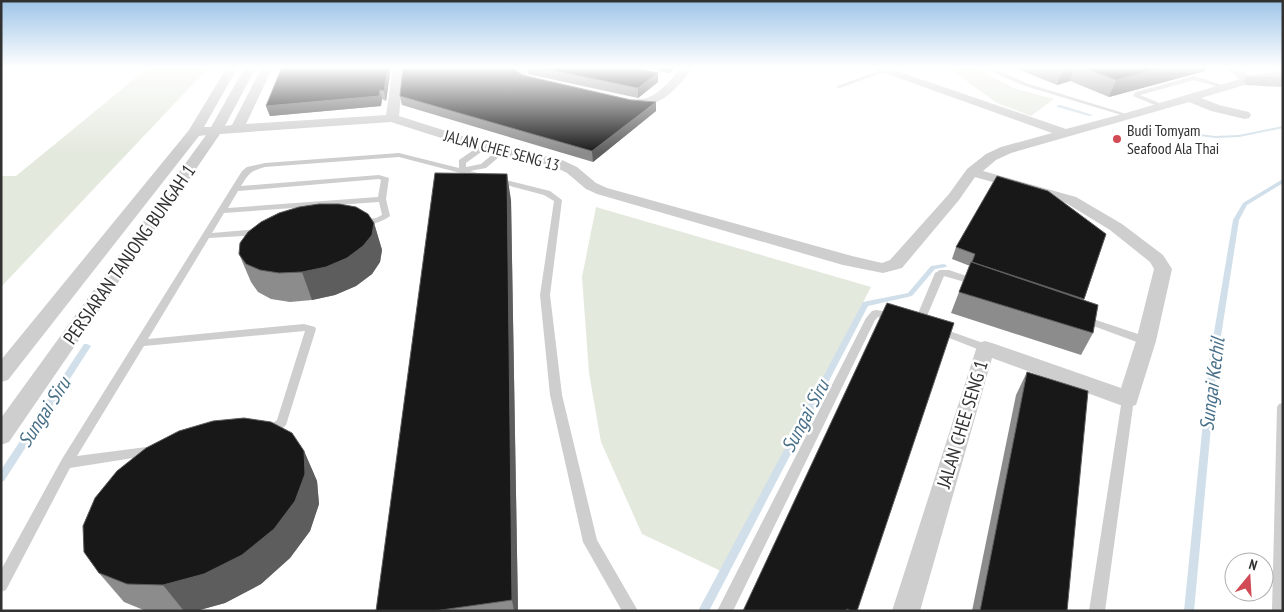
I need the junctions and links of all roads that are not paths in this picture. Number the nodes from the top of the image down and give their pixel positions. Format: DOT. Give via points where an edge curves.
graph roads {
  1 [pos="216,96"];
  2 [pos="235,96"];
  3 [pos="254,96"];
  4 [pos="395,96"];
  5 [pos="659,96"];
  6 [pos="956,96"];
  7 [pos="1062,96"];
  8 [pos="1136,96"];
  9 [pos="1198,96"];
  10 [pos="1190,98"];
  11 [pos="613,99"];
  12 [pos="1162,106"];
  13 [pos="1245,115"];
  14 [pos="1130,116"];
  15 [pos="392,118"];
  16 [pos="237,129"];
  17 [pos="216,130"];
  18 [pos="195,132"];
  19 [pos="1065,133"];
  20 [pos="484,147"];
  21 [pos="502,151"];
  22 [pos="463,170"];
  23 [pos="972,172"];
  24 [pos="234,189"];
  25 [pos="382,199"];
  26 [pos="222,211"];
  27 [pos="352,223"];
  28 [pos="270,231"];
  29 [pos="206,236"];
  30 [pos="987,286"];
  31 [pos="1071,315"];
  32 [pos="912,321"];
  33 [pos="1146,341"];
  34 [pos="141,343"];
  35 [pos="985,348"];
  36 [pos="1,375"];
  37 [pos="1128,399"];
  38 [pos="1283,407"];
  39 [pos="253,435"];
  40 [pos="1,436"];
  41 [pos="168,449"];
  42 [pos="66,464"];
  43 [pos="1,585"];
  44 [pos="630,611"];
  45 [pos="724,611"];
  46 [pos="906,611"];
  47 [pos="1097,611"];
  48 [pos="1280,611"];
  1 -- 18 [label="street, PERSIARAN TANJONG BUNGAH 1"];
  2 -- 17 [label="street, PERSIARAN TANJONG BUNGAH 1"];
  3 -- 16 [label="street"];
  4 -- 15 [label="street"];
  5 -- 11 [label="street" via="647,104"];
  6 -- 19 [label="street"];
  7 -- 14 [label="lane"];
  8 -- 12 [label="lane"];
  9 -- 10 [label="street"];
  10 -- 12 [label="street"];
  10 -- 13 [label="street"];
  12 -- 14 [label="street"];
  14 -- 19 [label="street"];
  15 -- 16 [label="street, JALAN CHEE SENG 13"];
  15 -- 20 [label="street, JALAN CHEE SENG 13"];
  16 -- 17 [label="street, JALAN CHEE SENG 13"];
  17 -- 18 [label="street, JALAN CHEE SENG 13"];
  17 -- 40 [label="street, PERSIARAN TANJONG BUNGAH 1"];
  18 -- 36 [label="street, PERSIARAN TANJONG BUNGAH 1"];
  19 -- 23 [label="street" via="1006,150 992,156"];
  20 -- 21 [label="street, JALAN CHEE SENG 13"];
  20 -- 22 [label="lane" via="462,162"];
  21 -- 22 [label="lane" via="483,166"];
  21 -- 23 [label="street, JALAN CHEE SENG 13" via="557,163 602,191 866,266 883,268 896,264"];
  22 -- 24 [label="lane" via="399,155 265,165 250,169"];
  22 -- 44 [label="lane" via="547,193 558,200 545,294 556,395 590,542"];
  23 -- 33 [label="street" via="1072,200 1116,227 1157,259 1162,269"];
  24 -- 25 [label="lane" via="379,177 385,178 386,182"];
  24 -- 26 [label="lane"];
  25 -- 26 [label="lane"];
  25 -- 27 [label="lane" via="386,216"];
  26 -- 29 [label="lane"];
  28 -- 29 [label="lane"];
  29 -- 34 [label="lane"];
  30 -- 32 [label="lane" via="940,273"];
  31 -- 33 [label="lane"];
  32 -- 35 [label="lane"];
  32 -- 45 [label="lane" via="876,313 871,318"];
  33 -- 37 [label="street"];
  34 -- 39 [label="lane" via="304,327 311,329 282,422 272,431"];
  34 -- 42 [label="lane"];
  35 -- 37 [label="street, JALAN CHEE SENG 1"];
  35 -- 46 [label="street, JALAN CHEE SENG 1"];
  37 -- 47 [label="lane"];
  38 -- 48 [label="lane"];
  41 -- 42 [label="lane"];
  42 -- 43 [label="lane"];
}
